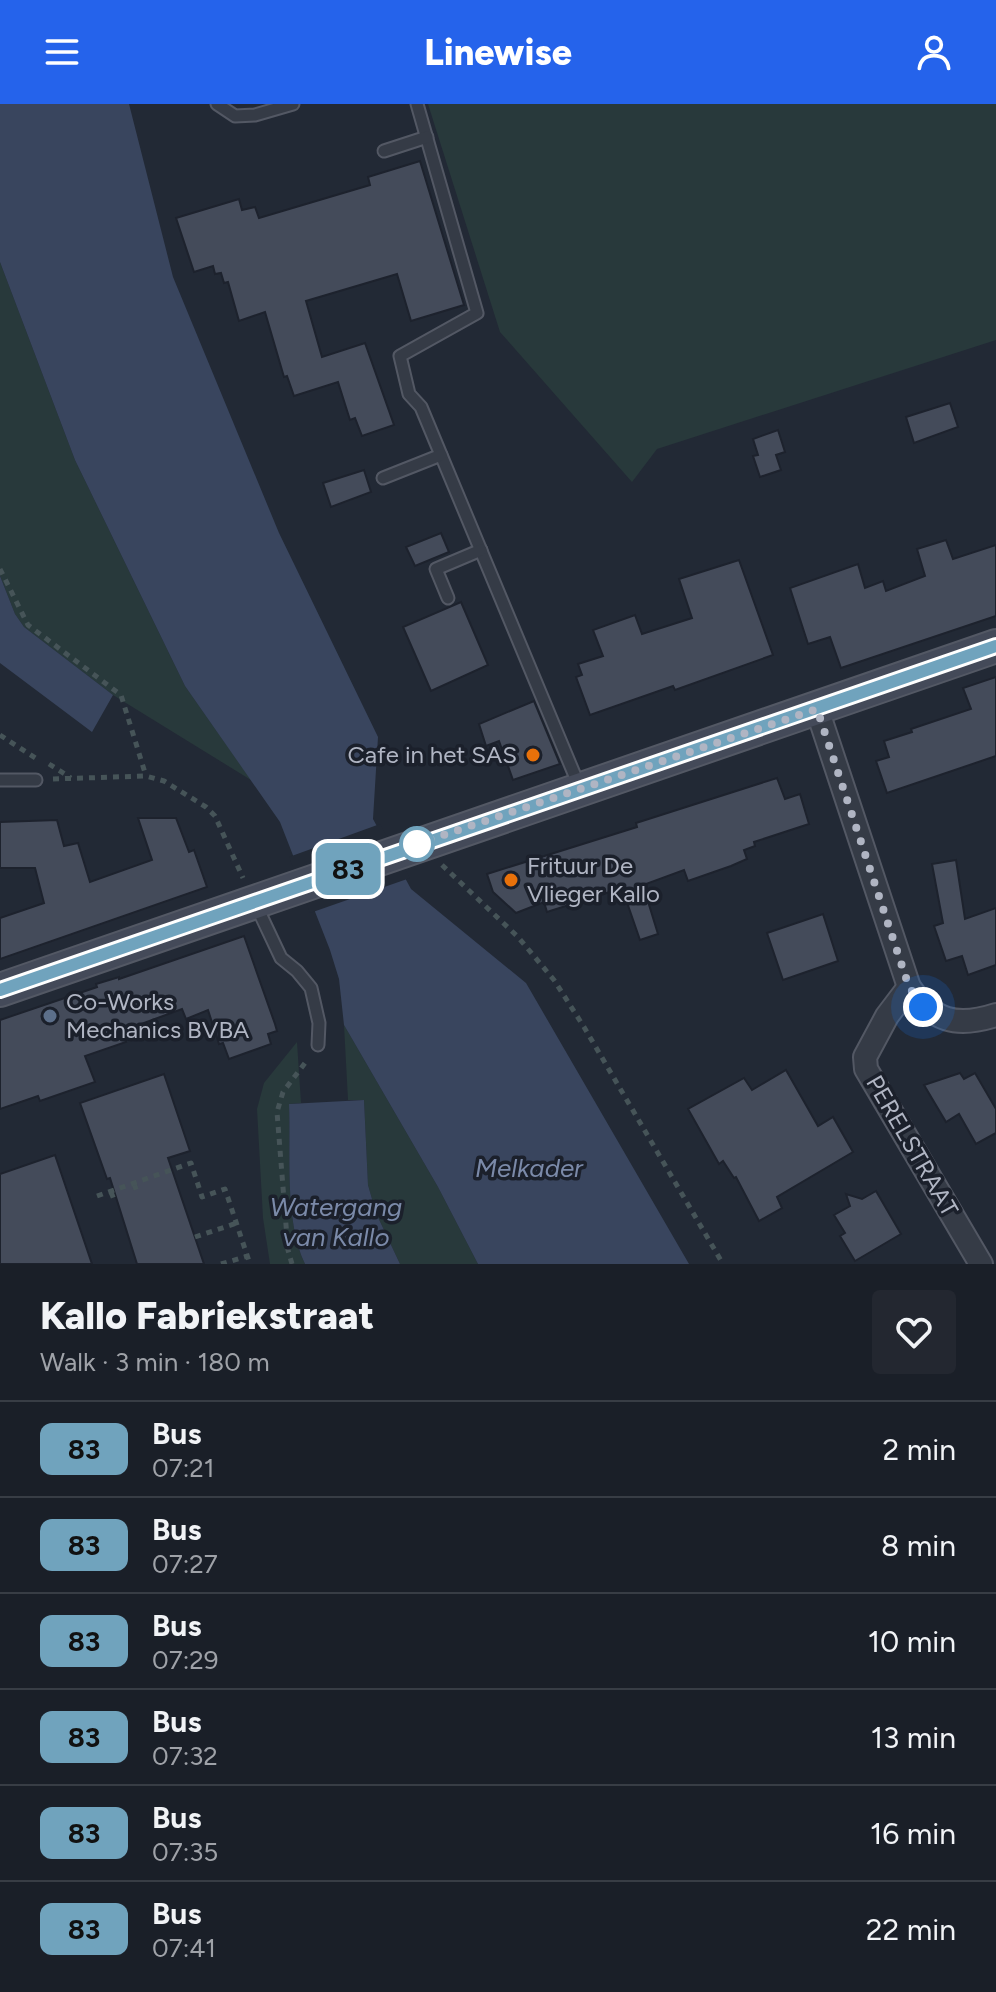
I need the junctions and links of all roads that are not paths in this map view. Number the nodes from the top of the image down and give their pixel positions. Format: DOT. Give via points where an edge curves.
graph roads {
  1 [pos="217,104"];
  2 [pos="293,104"];
  3 [pos="417,104"];
  4 [pos="427,137"];
  5 [pos="384,151"];
  6 [pos="441,455"];
  7 [pos="383,478"];
  8 [pos="481,550"];
  9 [pos="448,598"];
  10 [pos="996,646"];
  11 [pos="817,709"];
  12 [pos="0,780"];
  13 [pos="36,780"];
  14 [pos="581,788"];
  15 [pos="261,899"];
  16 [pos="909,987"];
  17 [pos="0,990"];
  18 [pos="996,1015"];
  19 [pos="318,1045"];
  20 [pos="981,1264"];
  1 -- 2 [label="lane" via="235,116"];
  3 -- 4 [label="lane"];
  4 -- 5 [label="lane"];
  4 -- 6 [label="lane" via="477,313 400,356 409,394 421,407"];
  6 -- 7 [label="lane"];
  6 -- 8 [label="lane"];
  8 -- 9 [label="lane" via="436,569"];
  8 -- 14 [label="lane"];
  10 -- 11 [label="main road"];
  11 -- 14 [label="main road"];
  11 -- 16 [label="street"];
  12 -- 13 [label="lane"];
  14 -- 15 [label="main road"];
  15 -- 17 [label="main road"];
  15 -- 19 [label="lane" via="281,958 311,988"];
  16 -- 18 [label="street" via="923,1007 945,1020"];
  16 -- 20 [label="street, PERELSTRAAT" via="865,1057 866,1069"];
}
